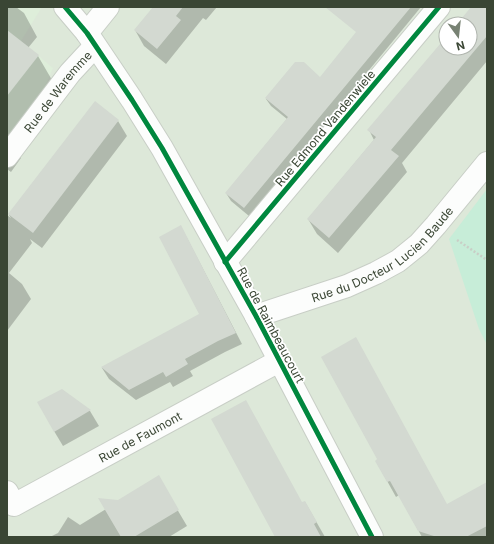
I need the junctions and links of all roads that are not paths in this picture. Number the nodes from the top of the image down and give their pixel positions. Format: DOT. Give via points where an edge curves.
graph roads {
  1 [pos="65,7"];
  2 [pos="108,7"];
  3 [pos="439,7"];
  4 [pos="91,40"];
  5 [pos="7,156"];
  6 [pos="487,163"];
  7 [pos="225,262"];
  8 [pos="256,316"];
  9 [pos="279,361"];
  10 [pos="7,492"];
  11 [pos="372,537"];
  1 -- 4 [label="street, Rue de Raimbeaucourt"];
  2 -- 4 [label="street, Rue de Waremme"];
  3 -- 7 [label="street, Rue Edmond Vandenwiele"];
  4 -- 5 [label="street, Rue de Waremme" via="70,73"];
  4 -- 7 [label="street, Rue de Raimbeaucourt" via="148,125"];
  6 -- 8 [label="street, Rue du Docteur Lucien Baude" via="419,244 398,261 347,286"];
  7 -- 8 [label="street, Rue de Raimbeaucourt"];
  8 -- 9 [label="street, Rue de Raimbeaucourt"];
  9 -- 10 [label="street, Rue de Faumont" via="14,505"];
  9 -- 11 [label="street, Rue de Raimbeaucourt"];
}
